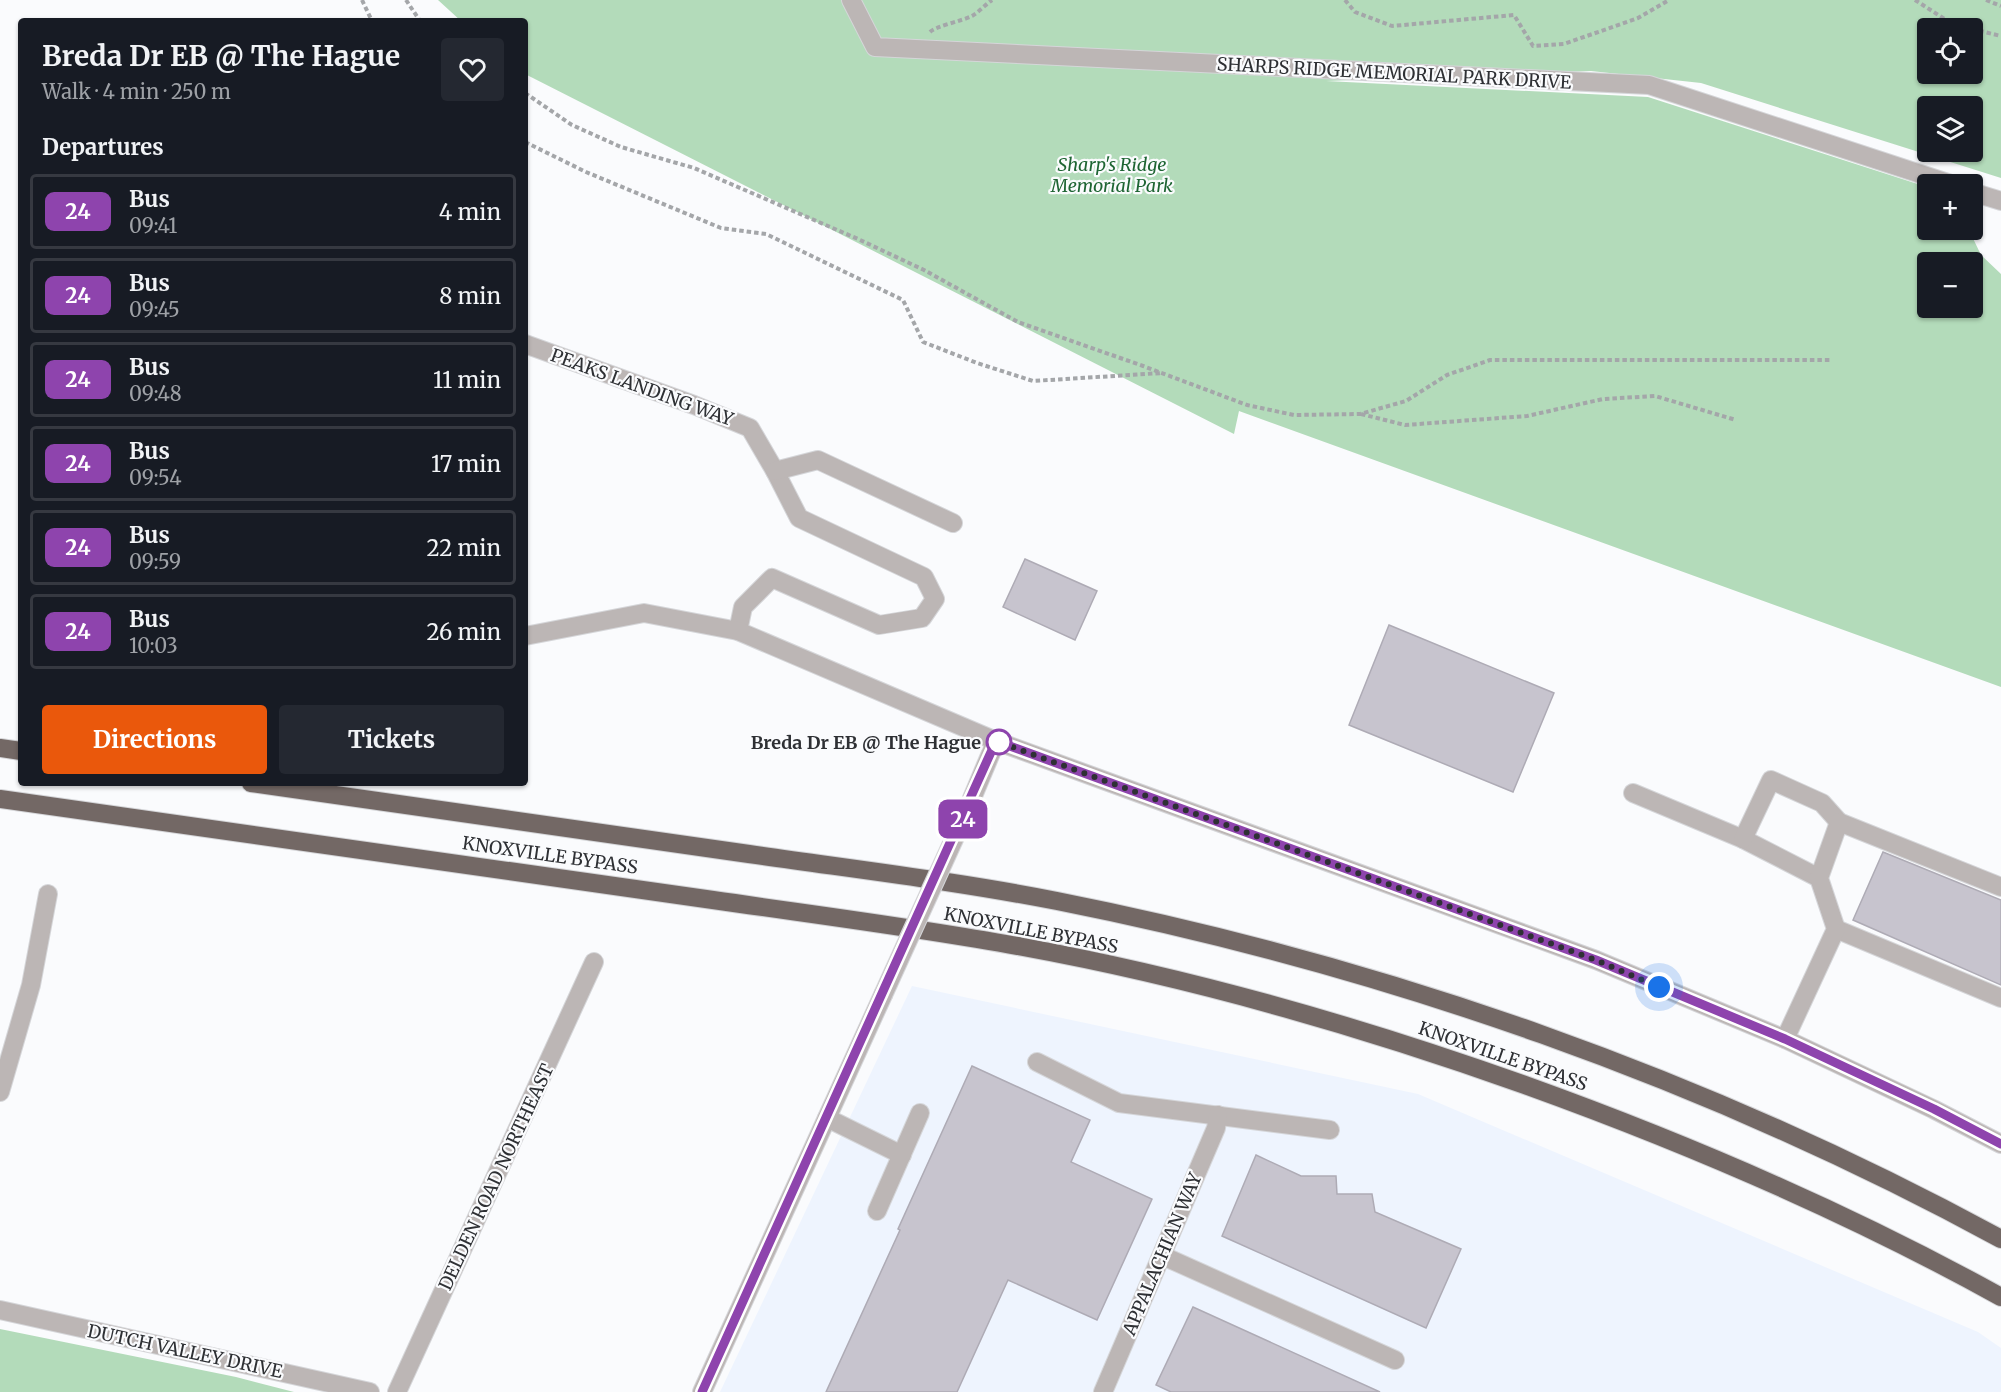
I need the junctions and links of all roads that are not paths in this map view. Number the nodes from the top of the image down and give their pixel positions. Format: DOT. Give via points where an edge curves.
graph roads {
  1 [pos="851,0"];
  2 [pos="1920,174"];
  3 [pos="1983,195"];
  4 [pos="2001,201"];
  5 [pos="528,345"];
  6 [pos="775,471"];
  7 [pos="952,524"];
  8 [pos="738,632"];
  9 [pos="528,635"];
  10 [pos="996,741"];
  11 [pos="0,748"];
  12 [pos="18,751"];
  13 [pos="272,786"];
  14 [pos="1633,793"];
  15 [pos="0,799"];
  16 [pos="1839,822"];
  17 [pos="1743,839"];
  18 [pos="1820,879"];
  19 [pos="2001,887"];
  20 [pos="48,894"];
  21 [pos="1836,929"];
  22 [pos="594,962"];
  23 [pos="2001,998"];
  24 [pos="1785,1039"];
  25 [pos="1037,1062"];
  26 [pos="0,1092"];
  27 [pos="920,1113"];
  28 [pos="1218,1115"];
  29 [pos="827,1118"];
  30 [pos="1330,1130"];
  31 [pos="2001,1144"];
  32 [pos="902,1155"];
  33 [pos="877,1211"];
  34 [pos="2001,1239"];
  35 [pos="1162,1256"];
  36 [pos="2001,1298"];
  37 [pos="0,1310"];
  38 [pos="1395,1360"];
  39 [pos="370,1392"];
  40 [pos="397,1392"];
  41 [pos="702,1392"];
  42 [pos="1103,1392"];
  1 -- 2 [label="street, SHARPS RIDGE MEMORIAL PARK DRIVE" via="875,47 1649,85"];
  3 -- 4 [label="street"];
  5 -- 6 [label="street, PEAKS LANDING WAY" via="750,428"];
  6 -- 7 [label="street" via="818,460"];
  6 -- 8 [label="street, PEAKS LANDING WAY" via="799,518 924,577 935,599 922,618 879,625 772,578 743,608"];
  8 -- 9 [label="street" via="644,613"];
  8 -- 10 [label="street"];
  10 -- 24 [label="street" via="1596,960"];
  10 -- 29 [label="street, bridge"];
  11 -- 12 [label="highway"];
  13 -- 34 [label="highway, KNOXVILLE BYPASS" via="1055,901 1298,958 1439,1000 1677,1086 1869,1170"];
  14 -- 17 [label="street"];
  15 -- 36 [label="highway, KNOXVILLE BYPASS" via="1023,947 1244,998 1469,1065 1676,1142 1869,1228"];
  16 -- 17 [label="street" via="1822,803 1771,780"];
  16 -- 18 [label="street"];
  16 -- 19 [label="street"];
  17 -- 18 [label="street"];
  18 -- 21 [label="street"];
  20 -- 26 [label="street" via="32,985"];
  21 -- 23 [label="street"];
  21 -- 24 [label="street"];
  22 -- 40 [label="street, DELDEN ROAD NORTHEAST"];
  24 -- 31 [label="street"];
  25 -- 28 [label="street" via="1119,1102"];
  27 -- 32 [label="street"];
  28 -- 30 [label="street"];
  28 -- 35 [label="street, APPALACHIAN WAY"];
  29 -- 32 [label="street"];
  29 -- 41 [label="street"];
  32 -- 33 [label="street"];
  35 -- 38 [label="street"];
  35 -- 42 [label="street, APPALACHIAN WAY"];
  37 -- 39 [label="street, DUTCH VALLEY DRIVE"];
}
